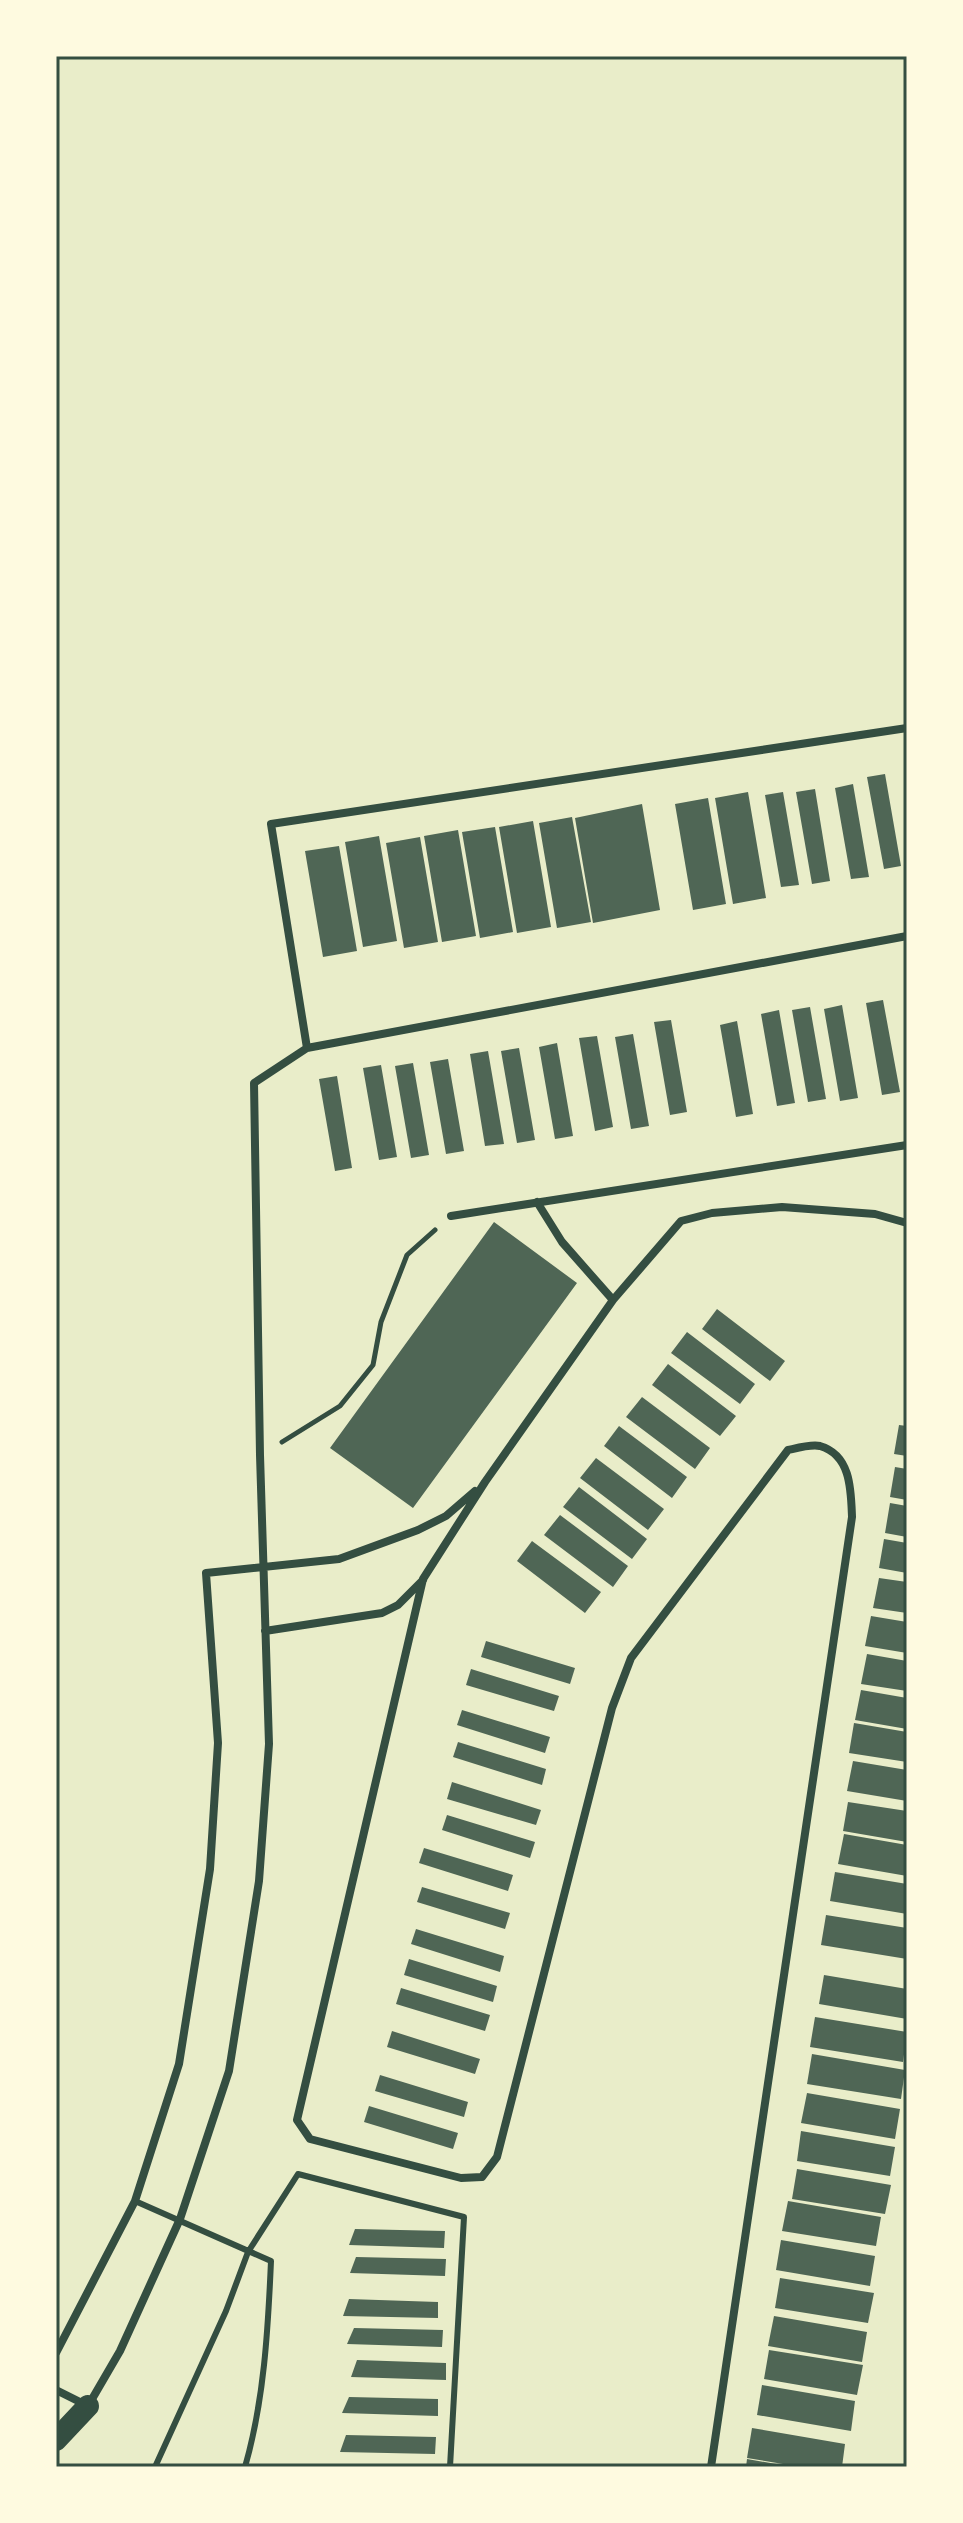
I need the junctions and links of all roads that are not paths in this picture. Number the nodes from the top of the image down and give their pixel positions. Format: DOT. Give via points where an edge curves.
graph roads {
  1 [pos="907,728"];
  2 [pos="907,936"];
  3 [pos="307,1048"];
  4 [pos="907,1145"];
  5 [pos="537,1202"];
  6 [pos="451,1216"];
  7 [pos="907,1223"];
  8 [pos="613,1300"];
  9 [pos="485,1482"];
  10 [pos="264,1568"];
  11 [pos="423,1579"];
  12 [pos="265,1631"];
  13 [pos="135,2201"];
  14 [pos="180,2219"];
  15 [pos="248,2252"];
  16 [pos="56,2353"];
  17 [pos="56,2390"];
  18 [pos="88,2406"];
  19 [pos="56,2440"];
  20 [pos="155,2467"];
  21 [pos="245,2467"];
  22 [pos="450,2467"];
  23 [pos="711,2467"];
  1 -- 3 [label="street" via="271,824"];
  2 -- 3 [label="street"];
  3 -- 10 [label="street" via="254,1083"];
  4 -- 5 [label="street"];
  5 -- 6 [label="street"];
  5 -- 8 [label="street" via="562,1242"];
  7 -- 8 [label="street" via="875,1214 782,1207 681,1221"];
  8 -- 9 [label="street"];
  9 -- 10 [label="street" via="446,1516 418,1530 339,1559"];
  9 -- 11 [label="street"];
  10 -- 12 [label="street"];
  10 -- 13 [label="street" via="206,1573 218,1743 210,1869 179,2064"];
  11 -- 12 [label="street" via="398,1605 382,1613"];
  11 -- 23 [label="street" via="297,2120 310,2139 461,2178 482,2177 497,2157 612,1708 631,1658 788,1450 817,1445 837,1455 850,1480 852,1517"];
  12 -- 14 [label="street" via="269,1744 259,1881 229,2071"];
  13 -- 14 [label="lane"];
  13 -- 16 [label="street"];
  14 -- 15 [label="lane"];
  14 -- 18 [label="street" via="120,2351"];
  15 -- 20 [label="lane"];
  15 -- 21 [label="lane" via="271,2261 260,2395"];
  15 -- 22 [label="lane" via="298,2174 464,2217"];
  17 -- 18 [label="street"];
  18 -- 19 [label="highway"];
}
